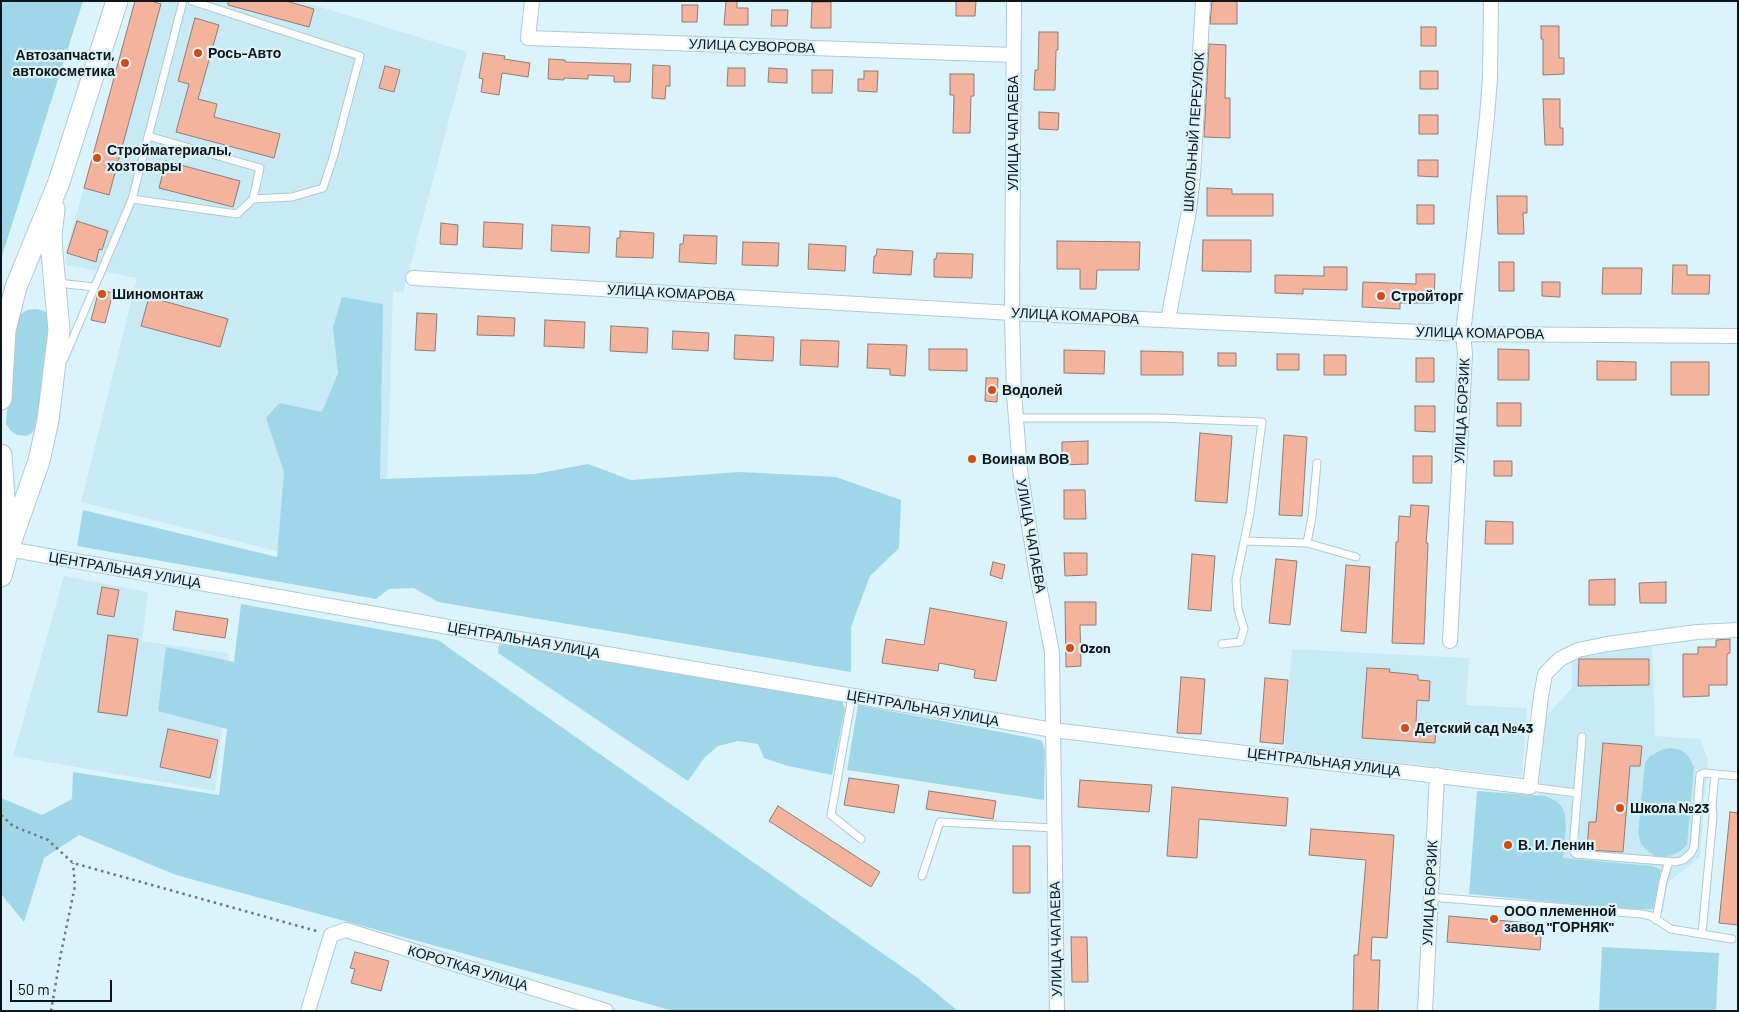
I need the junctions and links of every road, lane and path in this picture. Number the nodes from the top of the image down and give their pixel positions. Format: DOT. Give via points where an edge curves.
graph roads {
  1 [pos="117,1"];
  2 [pos="183,1"];
  3 [pos="192,1"];
  4 [pos="532,1"];
  5 [pos="1014,1"];
  6 [pos="1203,1"];
  7 [pos="1491,1"];
  8 [pos="1013,55"];
  9 [pos="148,136"];
  10 [pos="59,182"];
  11 [pos="132,199"];
  12 [pos="253,199"];
  13 [pos="413,278"];
  14 [pos="54,282"];
  15 [pos="94,287"];
  16 [pos="1012,313"];
  17 [pos="1168,320"];
  18 [pos="3,330"];
  19 [pos="1463,334"];
  20 [pos="1738,336"];
  21 [pos="53,384"];
  22 [pos="1,399"];
  23 [pos="1016,418"];
  24 [pos="1,456"];
  25 [pos="1317,463"];
  26 [pos="1245,542"];
  27 [pos="1306,544"];
  28 [pos="8,549"];
  29 [pos="1356,557"];
  30 [pos="1,576"];
  31 [pos="1738,630"];
  32 [pos="1450,641"];
  33 [pos="1222,644"];
  34 [pos="852,696"];
  35 [pos="1053,730"];
  36 [pos="1582,737"];
  37 [pos="1715,774"];
  38 [pos="1437,775"];
  39 [pos="1738,776"];
  40 [pos="1530,787"];
  41 [pos="1577,793"];
  42 [pos="1,815"];
  43 [pos="1054,828"];
  44 [pos="861,839"];
  45 [pos="1669,862"];
  46 [pos="73,863"];
  47 [pos="922,876"];
  48 [pos="1430,897"];
  49 [pos="1656,920"];
  50 [pos="1702,934"];
  51 [pos="331,935"];
  52 [pos="1732,939"];
  53 [pos="51,1011"];
  54 [pos="308,1011"];
  55 [pos="606,1011"];
  56 [pos="1057,1011"];
  57 [pos="1424,1011"];
  1 -- 10 [label="main road"];
  2 -- 9 [label="lane"];
  3 -- 12 [label="lane" via="360,56 323,188 292,197"];
  4 -- 8 [label="street, УЛИЦА СУВОРОВА" via="528,38"];
  5 -- 8 [label="street, УЛИЦА ЧАПАЕВА"];
  6 -- 17 [label="street, ШКОЛЬНЫЙ ПЕРЕУЛОК" via="1193,175"];
  7 -- 19 [label="street, УЛИЦА БОРЗИК" via="1487,117"];
  8 -- 16 [label="street, УЛИЦА ЧАПАЕВА"];
  9 -- 11 [label="lane"];
  9 -- 12 [label="lane" via="260,168"];
  10 -- 14 [label="main road" via="51,235"];
  10 -- 18 [label="main road" via="16,287"];
  11 -- 12 [label="lane" via="238,214"];
  11 -- 15 [label="lane"];
  13 -- 16 [label="street, УЛИЦА КОМАРОВА"];
  14 -- 15 [label="lane"];
  14 -- 21 [label="main road" via="59,330"];
  15 -- 21 [label="lane"];
  16 -- 17 [label="street, УЛИЦА КОМАРОВА"];
  16 -- 23 [label="street, УЛИЦА ЧАПАЕВА"];
  17 -- 19 [label="street, УЛИЦА КОМАРОВА"];
  18 -- 22 [label="main road"];
  19 -- 20 [label="street, УЛИЦА КОМАРОВА"];
  19 -- 32 [label="street, УЛИЦА БОРЗИК" via="1465,354"];
  21 -- 28 [label="main road" via="39,461"];
  23 -- 26 [label="lane" via="1262,422"];
  23 -- 35 [label="street, УЛИЦА ЧАПАЕВА" via="1020,470 1052,652"];
  24 -- 28 [label="main road"];
  25 -- 27 [label="lane"];
  26 -- 27 [label="lane"];
  26 -- 33 [label="lane" via="1236,580 1238,609 1244,629 1240,642"];
  27 -- 29 [label="lane"];
  28 -- 30 [label="main road"];
  28 -- 34 [label="street, ЦЕНТРАЛЬНАЯ УЛИЦА"];
  31 -- 40 [label="street" via="1608,644 1578,650 1560,659 1545,674"];
  34 -- 35 [label="street, ЦЕНТРАЛЬНАЯ УЛИЦА"];
  34 -- 44 [label="lane" via="831,815"];
  35 -- 38 [label="street, ЦЕНТРАЛЬНАЯ УЛИЦА"];
  35 -- 43 [label="street, УЛИЦА ЧАПАЕВА"];
  36 -- 41 [label="lane"];
  37 -- 39 [label="lane"];
  37 -- 45 [label="lane" via="1700,775 1693,851 1680,862"];
  37 -- 50 [label="lane"];
  38 -- 40 [label="street, ЦЕНТРАЛЬНАЯ УЛИЦА"];
  38 -- 48 [label="street, УЛИЦА БОРЗИК"];
  40 -- 41 [label="lane"];
  41 -- 45 [label="lane" via="1574,853"];
  42 -- 46 [label="path" via="13,826 48,840"];
  43 -- 47 [label="lane" via="940,822"];
  43 -- 56 [label="street, УЛИЦА ЧАПАЕВА"];
  45 -- 49 [label="lane"];
  46 -- 51 [label="path"];
  46 -- 53 [label="path" via="75,886"];
  48 -- 49 [label="lane" via="1642,914"];
  48 -- 57 [label="street, УЛИЦА БОРЗИК"];
  49 -- 50 [label="lane" via="1672,929"];
  50 -- 52 [label="lane"];
  51 -- 54 [label="street"];
  51 -- 55 [label="street, КОРОТКАЯ УЛИЦА" via="346,930"];
}
